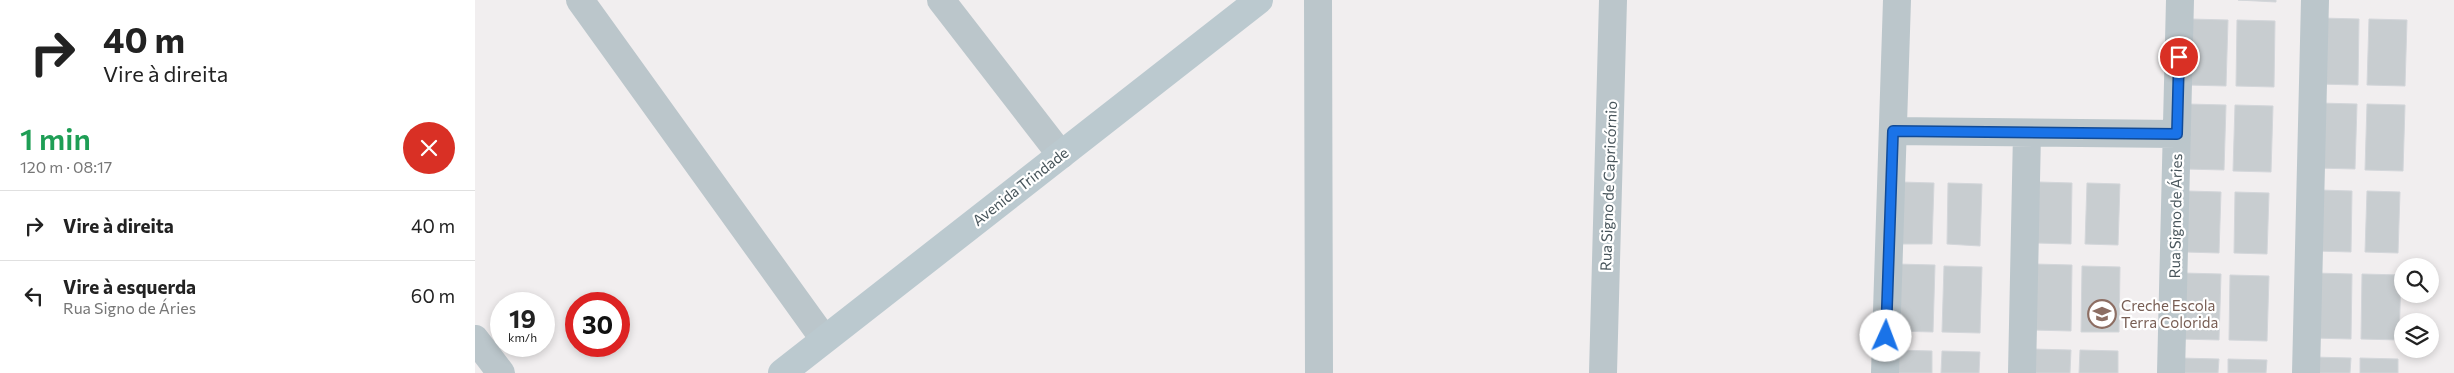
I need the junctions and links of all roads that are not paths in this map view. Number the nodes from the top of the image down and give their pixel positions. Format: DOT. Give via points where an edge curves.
graph roads {
  1 [pos="581,0"];
  2 [pos="941,0"];
  3 [pos="1259,0"];
  4 [pos="1318,0"];
  5 [pos="1613,0"];
  6 [pos="1897,0"];
  7 [pos="2180,0"];
  8 [pos="2315,0"];
  9 [pos="1893,131"];
  10 [pos="2027,133"];
  11 [pos="2177,134"];
  12 [pos="1061,155"];
  13 [pos="475,339"];
  14 [pos="824,340"];
  15 [pos="501,373"];
  16 [pos="782,373"];
  17 [pos="1319,373"];
  18 [pos="1603,373"];
  19 [pos="1885,373"];
  20 [pos="2022,373"];
  21 [pos="2171,373"];
  22 [pos="2306,373"];
  1 -- 14 [label="street"];
  2 -- 12 [label="street"];
  3 -- 12 [label="main road, Avenida Trindade"];
  4 -- 17 [label="street"];
  5 -- 18 [label="street, Rua Signo de Capricórnio"];
  6 -- 9 [label="street"];
  7 -- 11 [label="street, Rua Signo de Áries"];
  8 -- 22 [label="street"];
  9 -- 10 [label="street"];
  9 -- 19 [label="street"];
  10 -- 11 [label="street"];
  10 -- 20 [label="street"];
  11 -- 21 [label="street, Rua Signo de Áries"];
  12 -- 14 [label="main road, Avenida Trindade"];
  13 -- 15 [label="street"];
  14 -- 16 [label="main road, Avenida Trindade"];
}
